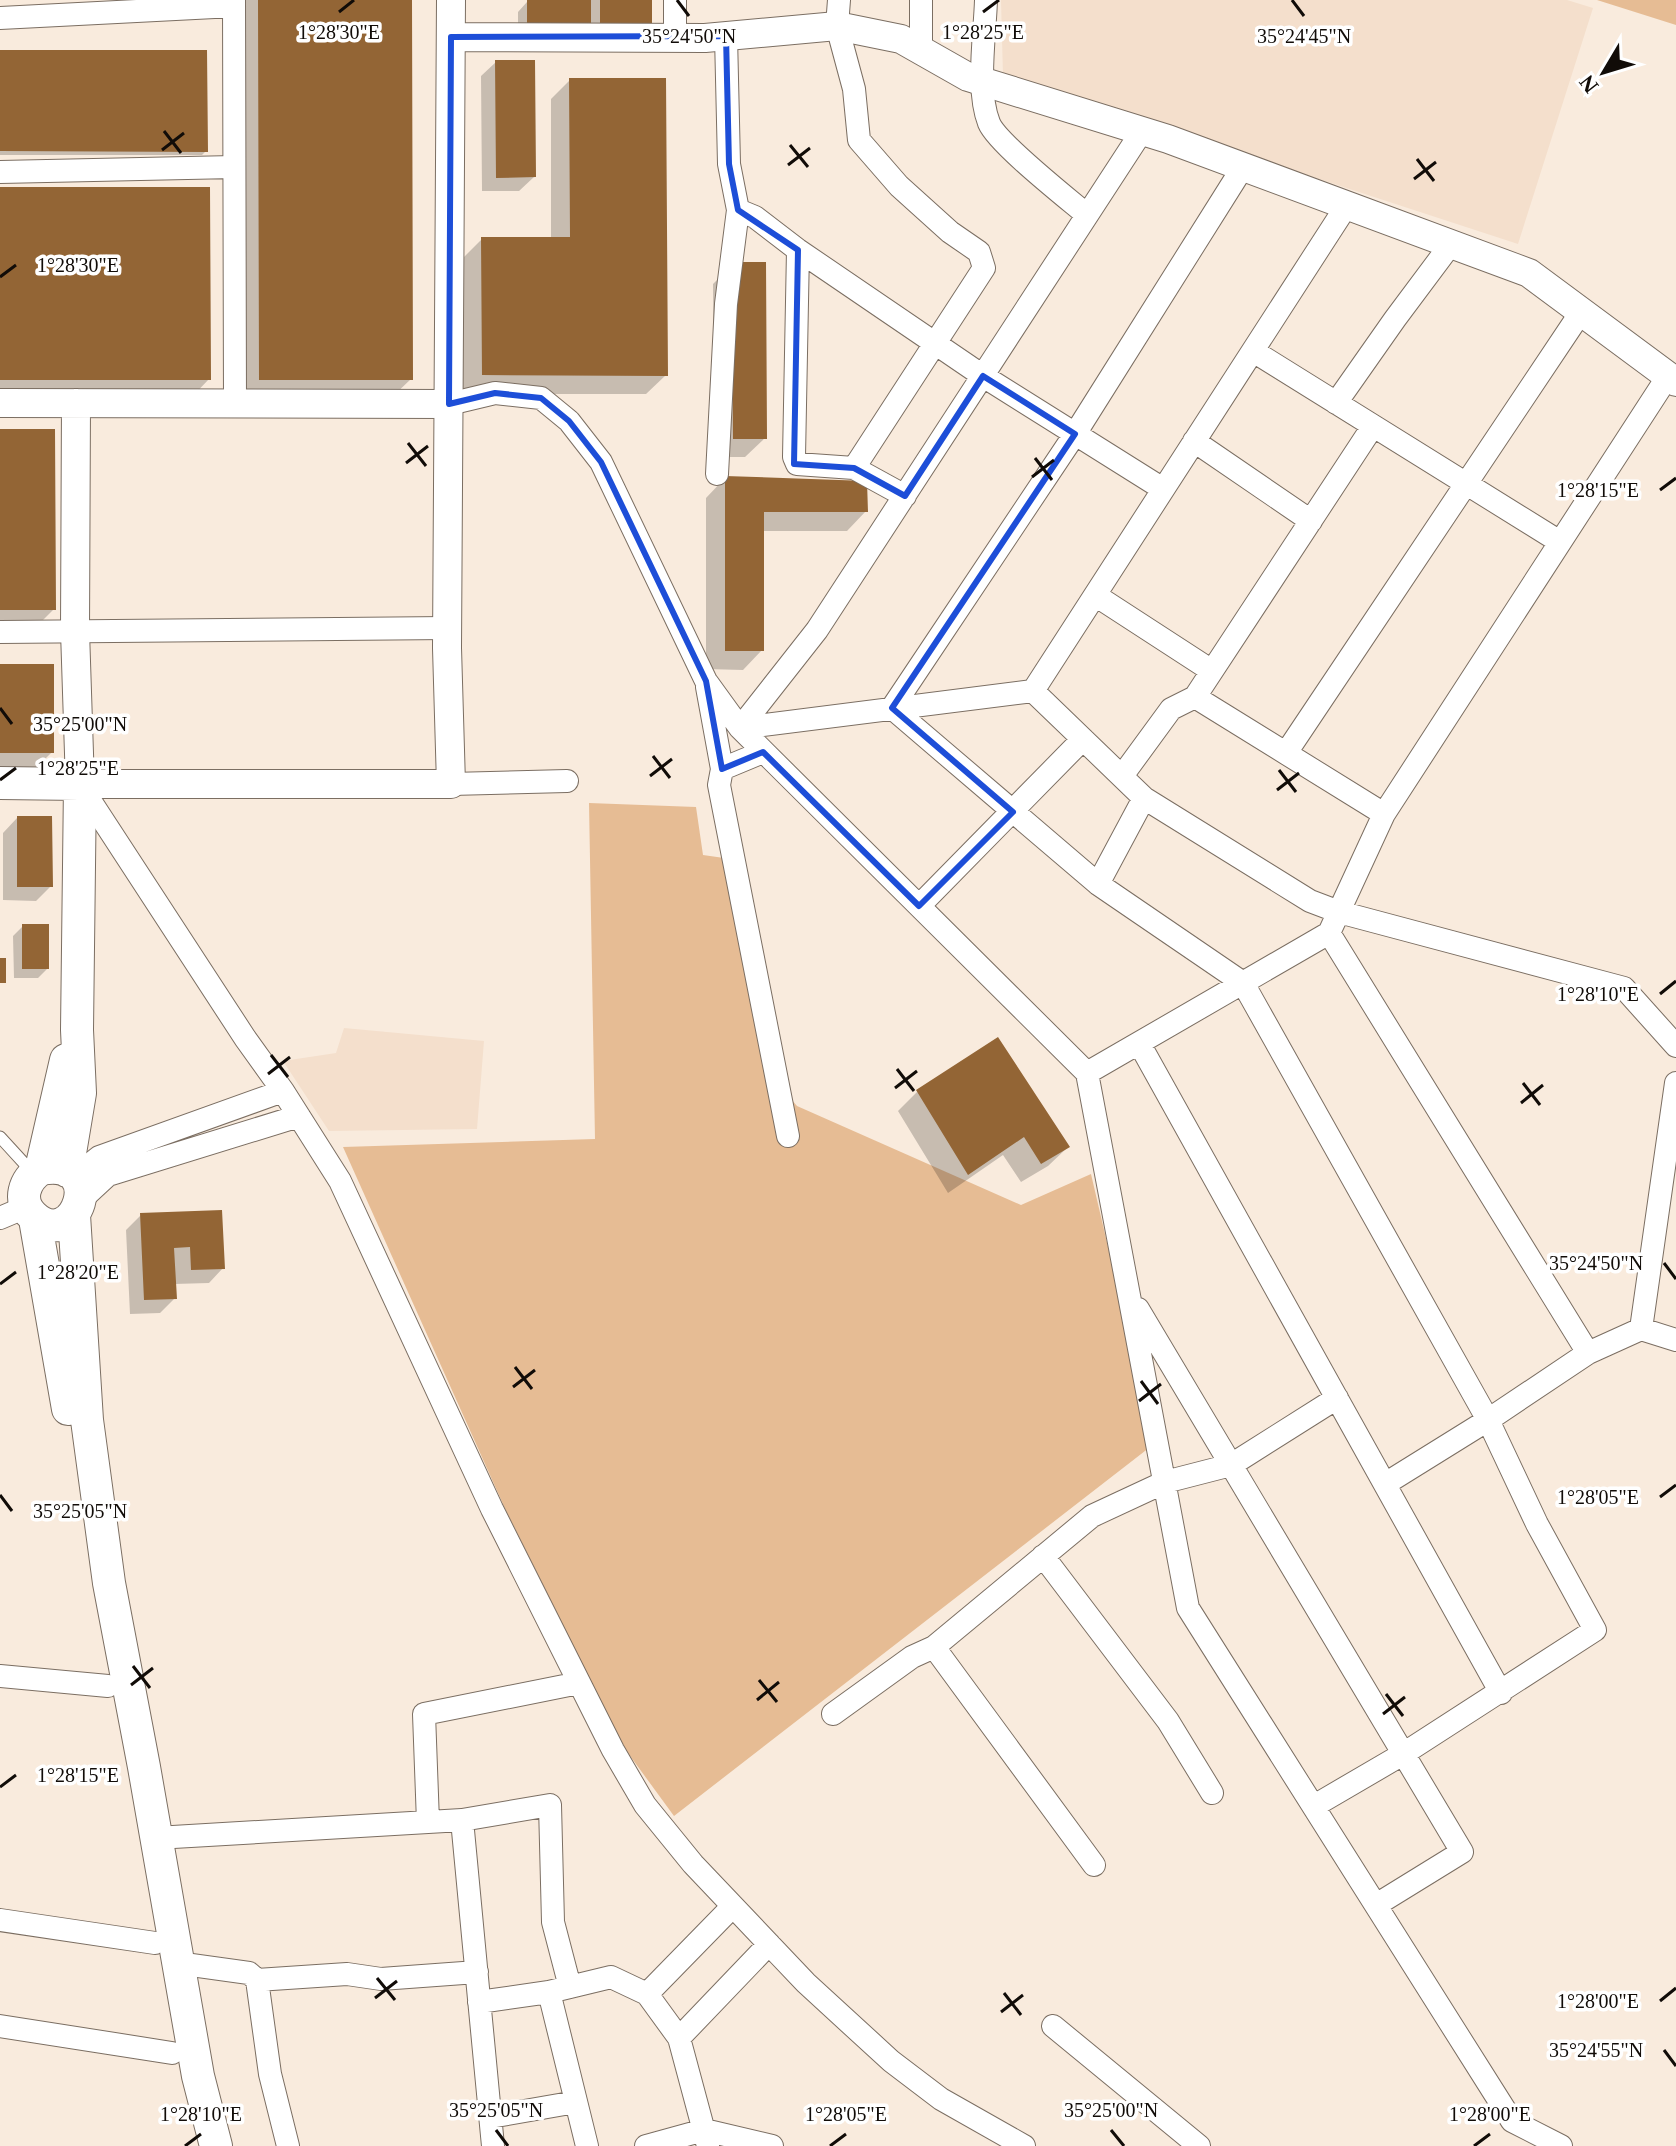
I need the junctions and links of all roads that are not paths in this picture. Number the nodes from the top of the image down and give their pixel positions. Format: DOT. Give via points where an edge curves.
graph roads {
  1 [pos="451,0"];
  2 [pos="675,0"];
  3 [pos="921,0"];
  4 [pos="986,0"];
  5 [pos="234,3"];
  6 [pos="838,13"];
  7 [pos="0,18"];
  8 [pos="726,36"];
  9 [pos="451,37"];
  10 [pos="675,37"];
  11 [pos="921,50"];
  12 [pos="983,82"];
  13 [pos="1142,131"];
  14 [pos="234,167"];
  15 [pos="1243,167"];
  16 [pos="0,172"];
  17 [pos="1347,205"];
  18 [pos="738,210"];
  19 [pos="1087,215"];
  20 [pos="1451,244"];
  21 [pos="798,250"];
  22 [pos="1581,312"];
  23 [pos="935,344"];
  24 [pos="1253,351"];
  25 [pos="983,376"];
  26 [pos="1672,379"];
  27 [pos="0,403"];
  28 [pos="76,403"];
  29 [pos="1336,403"];
  30 [pos="235,404"];
  31 [pos="449,404"];
  32 [pos="1373,426"];
  33 [pos="1075,434"];
  34 [pos="1194,441"];
  35 [pos="854,468"];
  36 [pos="717,474"];
  37 [pos="1464,485"];
  38 [pos="1163,489"];
  39 [pos="905,496"];
  40 [pos="1311,521"];
  41 [pos="1560,542"];
  42 [pos="1095,595"];
  43 [pos="448,628"];
  44 [pos="75,631"];
  45 [pos="0,632"];
  46 [pos="1212,671"];
  47 [pos="706,681"];
  48 [pos="1033,691"];
  49 [pos="1195,697"];
  50 [pos="892,708"];
  51 [pos="740,728"];
  52 [pos="1083,739"];
  53 [pos="763,752"];
  54 [pos="1286,753"];
  55 [pos="722,769"];
  56 [pos="1122,776"];
  57 [pos="567,781"];
  58 [pos="0,783"];
  59 [pos="80,784"];
  60 [pos="451,784"];
  61 [pos="1144,798"];
  62 [pos="1013,812"];
  63 [pos="1384,814"];
  64 [pos="1098,884"];
  65 [pos="919,906"];
  66 [pos="1339,912"];
  67 [pos="1329,933"];
  68 [pos="1243,983"];
  69 [pos="1139,1043"];
  70 [pos="1676,1046"];
  71 [pos="1087,1073"];
  72 [pos="1676,1083"];
  73 [pos="283,1091"];
  74 [pos="299,1116"];
  75 [pos="788,1136"];
  76 [pos="0,1137"];
  77 [pos="46,1194"];
  78 [pos="1129,1294"];
  79 [pos="1641,1329"];
  80 [pos="1676,1340"];
  81 [pos="1588,1353"];
  82 [pos="1337,1398"];
  83 [pos="1488,1420"];
  84 [pos="1231,1465"];
  85 [pos="1165,1482"];
  86 [pos="1385,1484"];
  87 [pos="1043,1556"];
  88 [pos="934,1647"];
  89 [pos="0,1676"];
  90 [pos="579,1683"];
  91 [pos="108,1686"];
  92 [pos="1501,1693"];
  93 [pos="833,1714"];
  94 [pos="1403,1754"];
  95 [pos="1212,1793"];
  96 [pos="1314,1806"];
  97 [pos="462,1820"];
  98 [pos="428,1822"];
  99 [pos="156,1838"];
  100 [pos="1094,1865"];
  101 [pos="1376,1905"];
  102 [pos="733,1906"];
  103 [pos="0,1920"];
  104 [pos="769,1944"];
  105 [pos="166,1953"];
  106 [pos="477,1972"];
  107 [pos="257,1980"];
  108 [pos="560,1989"];
  109 [pos="647,1994"];
  110 [pos="479,2002"];
  111 [pos="0,2026"];
  112 [pos="1053,2026"];
  113 [pos="679,2038"];
  114 [pos="172,2053"];
  115 [pos="576,2102"];
  116 [pos="490,2117"];
  117 [pos="706,2138"];
  118 [pos="193,2146"];
  119 [pos="216,2146"];
  120 [pos="288,2146"];
  121 [pos="493,2146"];
  122 [pos="587,2146"];
  123 [pos="646,2146"];
  124 [pos="772,2146"];
  125 [pos="1024,2146"];
  126 [pos="1199,2146"];
  127 [pos="1561,2146"];
  1 -- 9 [label="street"];
  2 -- 10 [label="street"];
  3 -- 11 [label="street"];
  4 -- 12 [label="street"];
  5 -- 7 [label="street"];
  5 -- 14 [label="street"];
  6 -- 8 [label="street"];
  6 -- 11 [label="street"];
  6 -- 23 [label="street" via="859,140 899,186 983,260 980,276"];
  8 -- 10 [label="street"];
  8 -- 18 [label="street" via="729,164"];
  9 -- 10 [label="street"];
  9 -- 31 [label="street"];
  11 -- 12 [label="street"];
  12 -- 13 [label="street"];
  12 -- 19 [label="street" via="989,124 996,134"];
  13 -- 15 [label="street"];
  13 -- 19 [label="street"];
  14 -- 16 [label="street"];
  14 -- 30 [label="street"];
  15 -- 17 [label="street"];
  15 -- 33 [label="street"];
  17 -- 20 [label="street"];
  17 -- 24 [label="street"];
  18 -- 21 [label="street"];
  18 -- 36 [label="street" via="726,304"];
  19 -- 25 [label="street"];
  20 -- 22 [label="street" via="1529,273"];
  20 -- 29 [label="street"];
  21 -- 23 [label="street"];
  21 -- 35 [label="street" via="794,457 797,464"];
  22 -- 26 [label="street"];
  22 -- 37 [label="street"];
  23 -- 25 [label="street"];
  23 -- 35 [label="street"];
  24 -- 29 [label="street"];
  24 -- 34 [label="street"];
  25 -- 33 [label="street"];
  25 -- 39 [label="street"];
  26 -- 41 [label="street"];
  27 -- 28 [label="street"];
  28 -- 30 [label="street"];
  28 -- 44 [label="street"];
  29 -- 32 [label="street"];
  30 -- 31 [label="street"];
  31 -- 43 [label="street"];
  31 -- 47 [label="street" via="495,393 541,398 569,421 601,462"];
  32 -- 37 [label="street"];
  32 -- 40 [label="street"];
  33 -- 38 [label="street"];
  33 -- 50 [label="street"];
  34 -- 38 [label="street"];
  34 -- 40 [label="street"];
  35 -- 39 [label="street"];
  37 -- 41 [label="street"];
  37 -- 54 [label="street"];
  38 -- 42 [label="street"];
  39 -- 51 [label="street" via="817,630"];
  40 -- 46 [label="street"];
  41 -- 63 [label="street"];
  42 -- 46 [label="street"];
  42 -- 48 [label="street"];
  43 -- 44 [label="street"];
  43 -- 60 [label="street"];
  44 -- 45 [label="street"];
  44 -- 59 [label="street"];
  46 -- 49 [label="street"];
  47 -- 51 [label="street"];
  47 -- 55 [label="street"];
  48 -- 50 [label="street"];
  48 -- 52 [label="street"];
  49 -- 54 [label="street"];
  49 -- 56 [label="street" via="1171,709"];
  50 -- 51 [label="street"];
  50 -- 62 [label="street"];
  51 -- 53 [label="street"];
  52 -- 56 [label="street"];
  52 -- 62 [label="street"];
  53 -- 55 [label="street"];
  53 -- 65 [label="street"];
  54 -- 63 [label="street"];
  55 -- 75 [label="street" via="719,785"];
  56 -- 61 [label="street"];
  57 -- 60 [label="street"];
  58 -- 59 [label="main road"];
  59 -- 60 [label="street"];
  59 -- 73 [label="street"];
  59 -- 77 [label="main road" via="77,1030 63,1069"];
  61 -- 64 [label="street"];
  61 -- 66 [label="street" via="1310,901"];
  62 -- 64 [label="street"];
  62 -- 65 [label="street"];
  63 -- 66 [label="street"];
  64 -- 68 [label="street"];
  65 -- 71 [label="street"];
  66 -- 67 [label="street"];
  66 -- 70 [label="street" via="1624,988"];
  67 -- 68 [label="street"];
  67 -- 81 [label="street"];
  68 -- 69 [label="street"];
  68 -- 83 [label="street"];
  69 -- 71 [label="street"];
  69 -- 82 [label="street"];
  71 -- 78 [label="street"];
  72 -- 79 [label="street"];
  73 -- 74 [label="street"];
  73 -- 77 [label="street" via="99,1157"];
  74 -- 77 [label="street"];
  74 -- 90 [label="street" via="340,1181"];
  76 -- 77 [label="lane"];
  77 -- 91 [label="main road" via="66,1389"];
  77 -- 99 [label="main road"];
  78 -- 84 [label="street"];
  78 -- 85 [label="street"];
  79 -- 80 [label="street"];
  79 -- 81 [label="street"];
  81 -- 83 [label="street"];
  82 -- 84 [label="street"];
  82 -- 86 [label="street"];
  83 -- 86 [label="street"];
  83 -- 92 [label="street" via="1595,1630"];
  84 -- 85 [label="street"];
  84 -- 94 [label="street"];
  85 -- 87 [label="street" via="1092,1516"];
  85 -- 96 [label="street" via="1188,1608"];
  86 -- 92 [label="street"];
  87 -- 88 [label="street"];
  87 -- 95 [label="street" via="1168,1721"];
  88 -- 93 [label="street"];
  88 -- 100 [label="street"];
  89 -- 91 [label="street"];
  90 -- 98 [label="street" via="424,1714"];
  90 -- 102 [label="street" via="645,1805"];
  91 -- 105 [label="main road"];
  92 -- 94 [label="street"];
  94 -- 96 [label="street"];
  94 -- 101 [label="street" via="1462,1852"];
  96 -- 101 [label="street"];
  97 -- 98 [label="street"];
  97 -- 106 [label="street"];
  97 -- 108 [label="street" via="550,1805"];
  98 -- 99 [label="street"];
  99 -- 105 [label="main road"];
  101 -- 127 [label="street" via="1512,2121"];
  102 -- 104 [label="street"];
  102 -- 109 [label="street"];
  103 -- 105 [label="street"];
  104 -- 113 [label="street"];
  104 -- 125 [label="street" via="891,2061 941,2099"];
  105 -- 107 [label="street" via="249,1973"];
  105 -- 114 [label="main road"];
  105 -- 119 [label="main road"];
  106 -- 107 [label="street"];
  106 -- 110 [label="street"];
  107 -- 120 [label="street" via="270,2074"];
  108 -- 109 [label="street" via="611,1977"];
  108 -- 110 [label="street"];
  108 -- 115 [label="street"];
  109 -- 113 [label="street"];
  110 -- 116 [label="street"];
  111 -- 114 [label="street"];
  112 -- 126 [label="street"];
  113 -- 117 [label="street"];
  114 -- 118 [label="main road"];
  115 -- 116 [label="street"];
  115 -- 122 [label="street"];
  116 -- 121 [label="street"];
  117 -- 123 [label="street"];
  117 -- 124 [label="street"];
}
